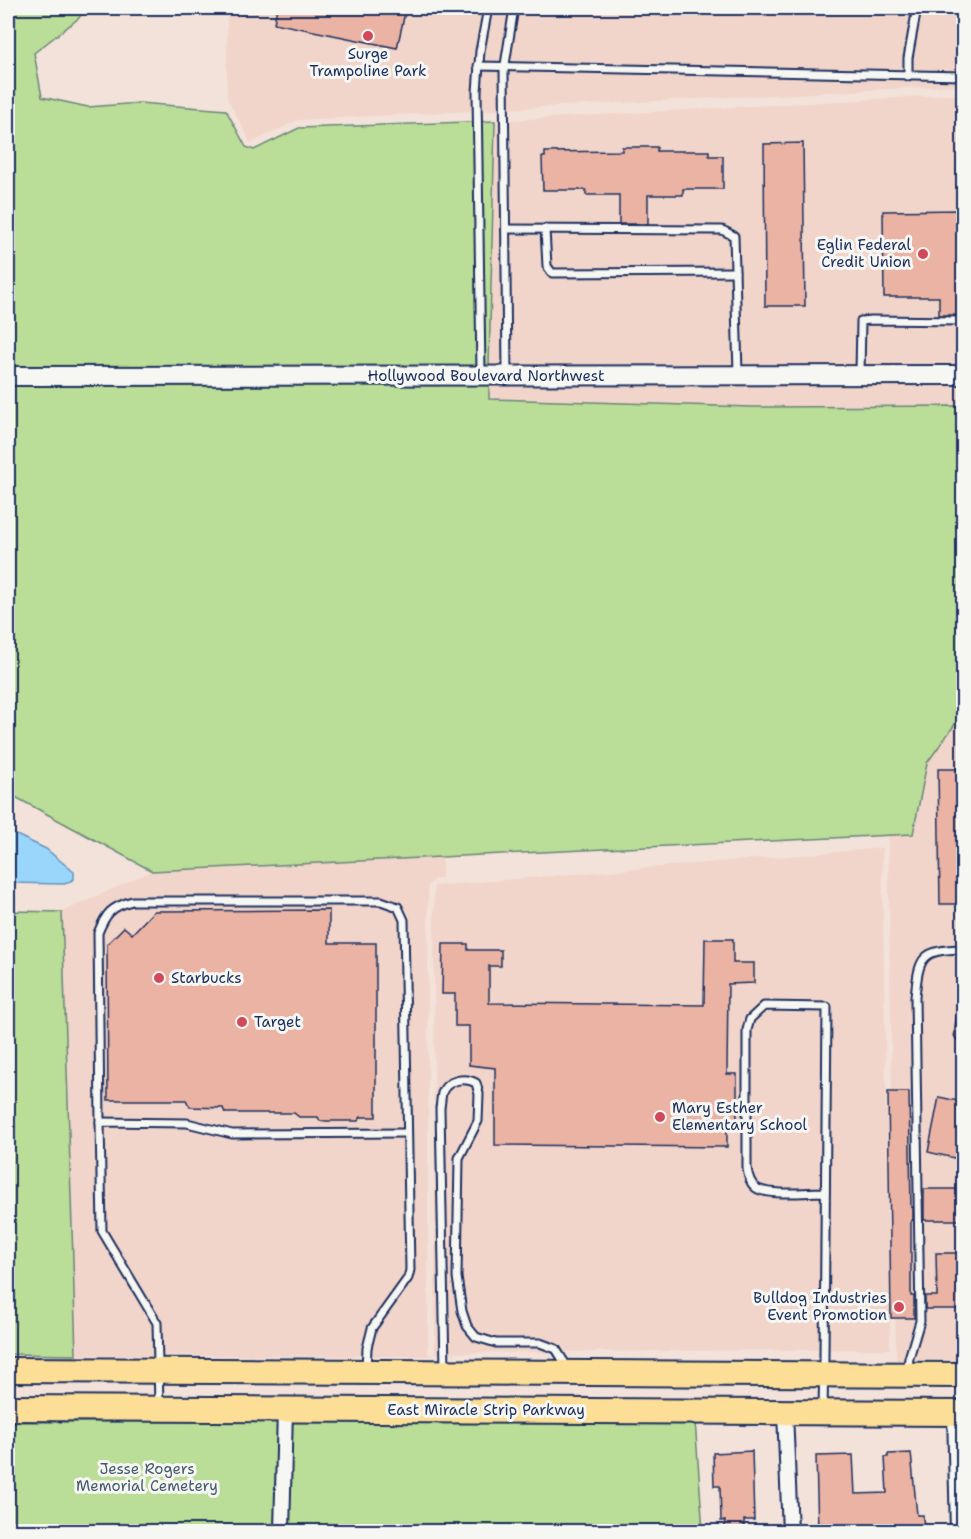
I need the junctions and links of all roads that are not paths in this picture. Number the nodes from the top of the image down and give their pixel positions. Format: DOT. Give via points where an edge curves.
graph roads {
  1 [pos="488,8"];
  2 [pos="514,8"];
  3 [pos="916,8"];
  4 [pos="478,66"];
  5 [pos="504,67"];
  6 [pos="908,76"];
  7 [pos="963,76"];
  8 [pos="506,229"];
  9 [pos="545,229"];
  10 [pos="735,272"];
  11 [pos="963,321"];
  12 [pos="860,375"];
  13 [pos="963,375"];
  14 [pos="8,376"];
  15 [pos="481,376"];
  16 [pos="507,376"];
  17 [pos="739,376"];
  18 [pos="963,949"];
  19 [pos="963,1012"];
  20 [pos="963,1041"];
  21 [pos="100,1122"];
  22 [pos="406,1133"];
  23 [pos="825,1192"];
  24 [pos="8,1370"];
  25 [pos="158,1371"];
  26 [pos="366,1372"];
  27 [pos="445,1372"];
  28 [pos="571,1373"];
  29 [pos="824,1374"];
  30 [pos="907,1374"];
  31 [pos="963,1375"];
  32 [pos="8,1408"];
  33 [pos="159,1409"];
  34 [pos="285,1409"];
  35 [pos="785,1412"];
  36 [pos="823,1412"];
  37 [pos="959,1413"];
  38 [pos="282,1532"];
  39 [pos="790,1532"];
  40 [pos="958,1532"];
  1 -- 4 [label="lane"];
  2 -- 5 [label="lane"];
  3 -- 6 [label="lane"];
  4 -- 5 [label="lane"];
  4 -- 15 [label="lane"];
  5 -- 6 [label="lane"];
  5 -- 8 [label="lane"];
  6 -- 7 [label="lane"];
  8 -- 9 [label="lane"];
  8 -- 16 [label="lane"];
  9 -- 10 [label="lane" via="722,230 734,236"];
  9 -- 10 [label="lane" via="547,266 552,273"];
  10 -- 17 [label="lane"];
  11 -- 12 [label="lane" via="861,321"];
  12 -- 13 [label="street, Hollywood Boulevard Northwest"];
  12 -- 17 [label="street, Hollywood Boulevard Northwest"];
  14 -- 15 [label="street, Hollywood Boulevard Northwest"];
  15 -- 16 [label="street, Hollywood Boulevard Northwest"];
  16 -- 17 [label="street, Hollywood Boulevard Northwest"];
  18 -- 30 [label="lane" via="929,954 921,961 917,975 920,1321"];
  19 -- 20 [label="lane" via="959,1035"];
  21 -- 22 [label="lane" via="187,1123 232,1134"];
  21 -- 22 [label="lane" via="98,933 115,906 132,901 381,901 398,908 404,920"];
  21 -- 25 [label="lane" via="102,1231 157,1323"];
  22 -- 26 [label="lane" via="410,1270 372,1328 366,1348"];
  23 -- 23 [label="lane" via="769,1192 756,1188 749,1179 747,1030 750,1019 764,1006 827,1006"];
  23 -- 29 [label="lane"];
  24 -- 25 [label="highway"];
  25 -- 26 [label="highway"];
  25 -- 33 [label="lane"];
  26 -- 27 [label="highway"];
  27 -- 28 [label="highway"];
  27 -- 28 [label="lane" via="440,1108 448,1084 470,1080 476,1083 478,1121 459,1158 457,1277 466,1326 476,1337 496,1343 540,1343 556,1349"];
  28 -- 29 [label="highway"];
  29 -- 30 [label="highway"];
  29 -- 36 [label="lane"];
  30 -- 31 [label="highway"];
  32 -- 33 [label="highway, East Miracle Strip Parkway"];
  33 -- 34 [label="highway, East Miracle Strip Parkway"];
  34 -- 35 [label="highway, East Miracle Strip Parkway"];
  34 -- 38 [label="street"];
  35 -- 36 [label="highway, East Miracle Strip Parkway"];
  35 -- 39 [label="street"];
  36 -- 37 [label="highway, East Miracle Strip Parkway"];
  37 -- 40 [label="street"];
}
